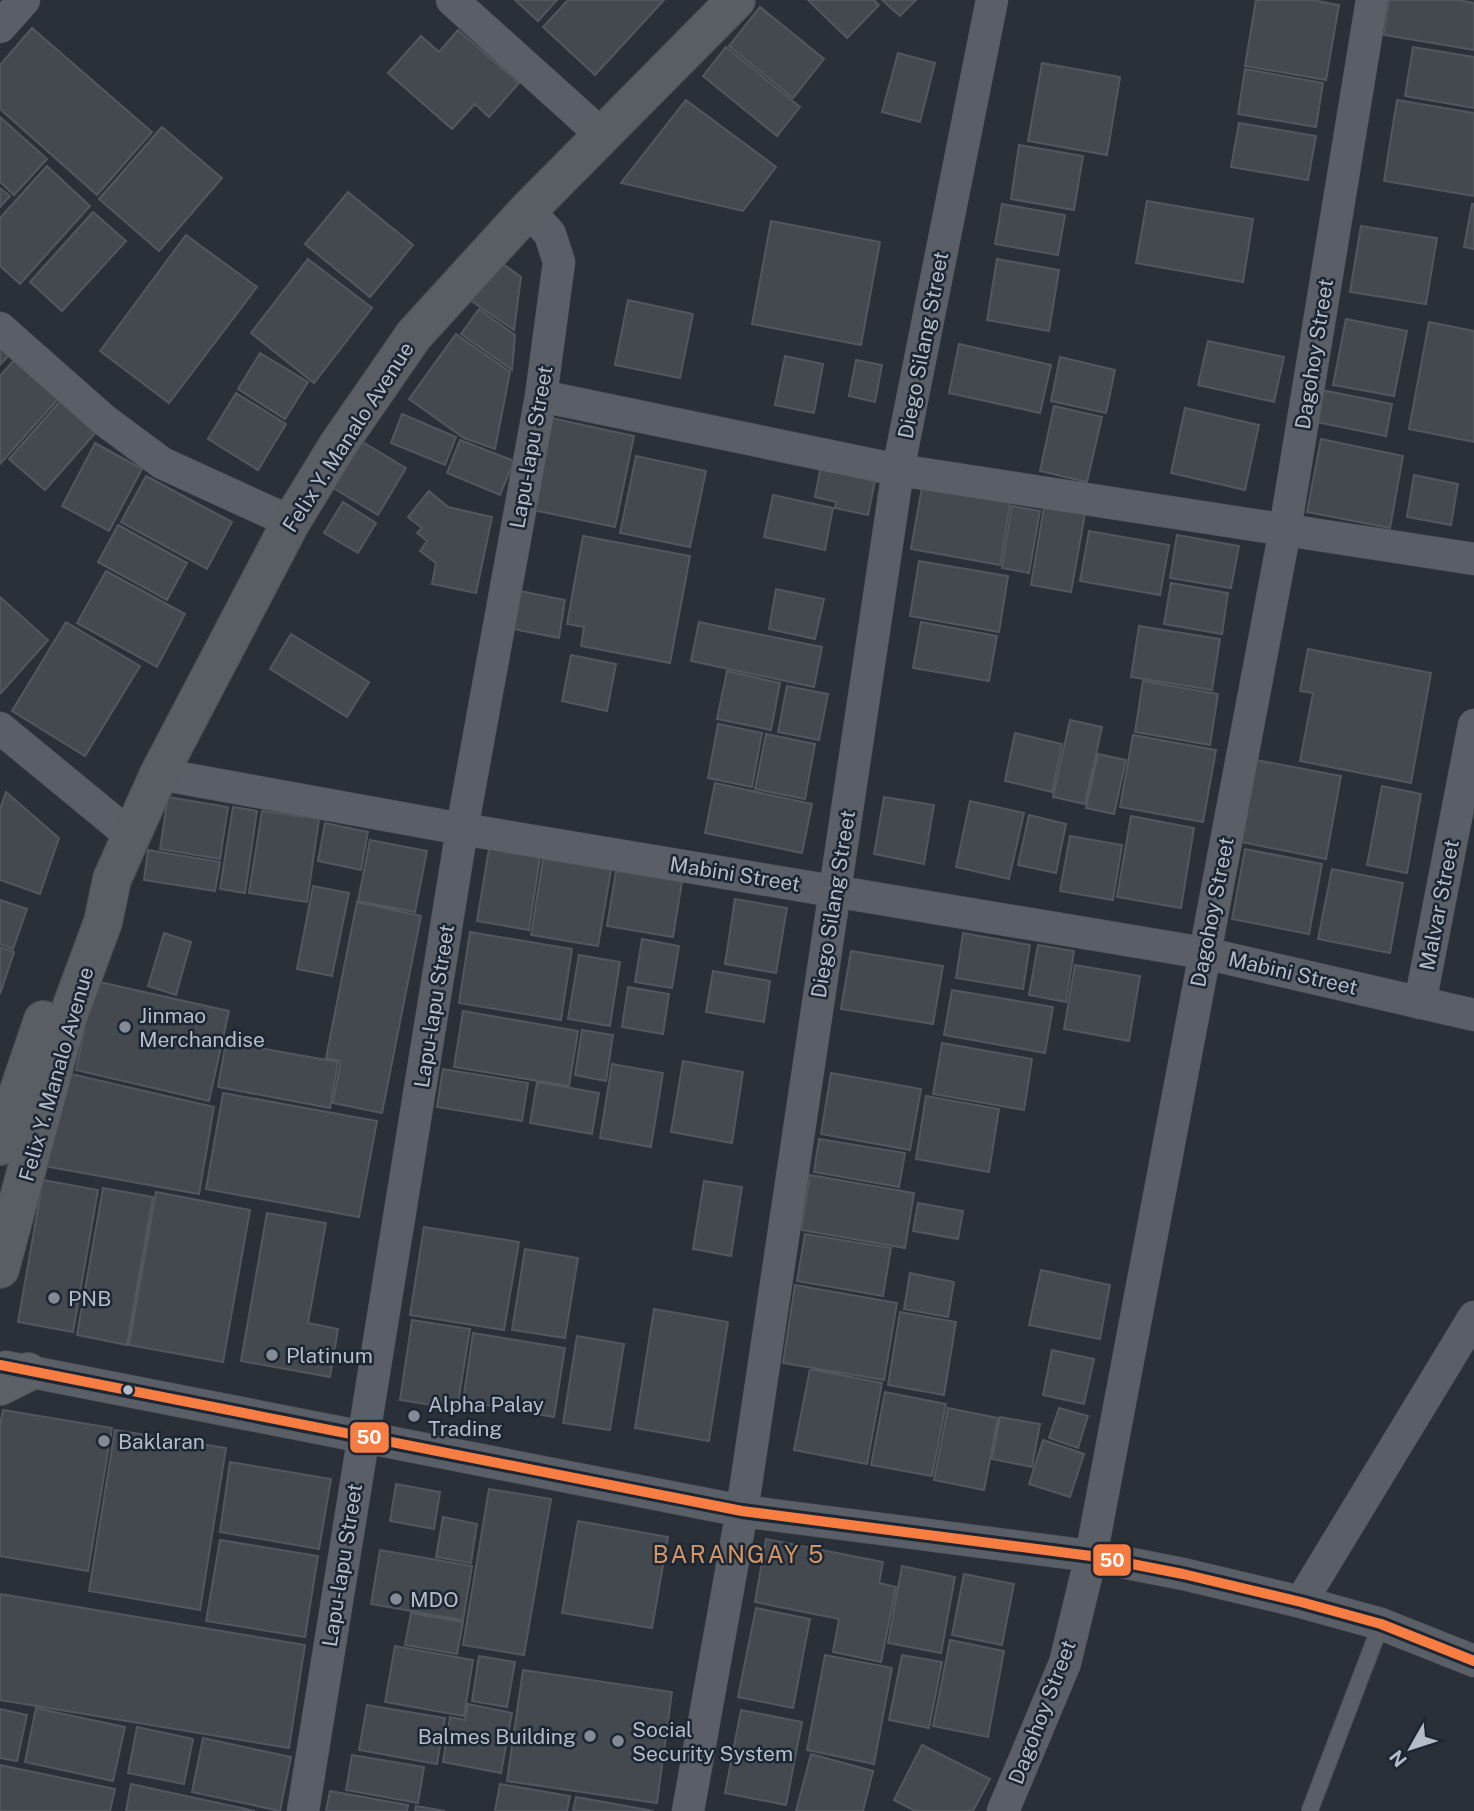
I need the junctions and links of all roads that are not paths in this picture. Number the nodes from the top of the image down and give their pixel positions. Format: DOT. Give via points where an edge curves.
graph roads {
  1 [pos="24,0"];
  2 [pos="452,0"];
  3 [pos="736,0"];
  4 [pos="992,0"];
  5 [pos="1372,0"];
  6 [pos="0,27"];
  7 [pos="602,135"];
  8 [pos="528,210"];
  9 [pos="0,328"];
  10 [pos="541,397"];
  11 [pos="898,470"];
  12 [pos="290,522"];
  13 [pos="1285,530"];
  14 [pos="1474,559"];
  15 [pos="1474,725"];
  16 [pos="0,728"];
  17 [pos="159,774"];
  18 [pos="462,829"];
  19 [pos="130,835"];
  20 [pos="112,879"];
  21 [pos="835,890"];
  22 [pos="1204,953"];
  23 [pos="1420,1003"];
  24 [pos="1474,1015"];
  25 [pos="0,1146"];
  26 [pos="0,1269"];
  27 [pos="1474,1317"];
  28 [pos="9,1374"];
  29 [pos="363,1437"];
  30 [pos="742,1511"];
  31 [pos="1091,1556"];
  32 [pos="1301,1602"];
  33 [pos="1381,1624"];
  34 [pos="1474,1661"];
  35 [pos="1310,1810"];
  36 [pos="303,1811"];
  37 [pos="688,1811"];
  38 [pos="1003,1811"];
  1 -- 6 [label="street"];
  2 -- 7 [label="street"];
  3 -- 7 [label="main road, Felix Y. Manalo Avenue"];
  4 -- 11 [label="street, Diego Silang Street"];
  5 -- 13 [label="street, Dagohoy Street"];
  7 -- 8 [label="main road, Felix Y. Manalo Avenue"];
  8 -- 10 [label="street, Lapu-lapu Street" via="550,234 559,262"];
  8 -- 12 [label="main road, Felix Y. Manalo Avenue" via="414,335"];
  9 -- 12 [label="street" via="104,420 162,463"];
  10 -- 11 [label="street"];
  10 -- 18 [label="street, Lapu-lapu Street"];
  11 -- 13 [label="street"];
  11 -- 21 [label="street, Diego Silang Street"];
  12 -- 17 [label="main road, Felix Y. Manalo Avenue"];
  13 -- 14 [label="street"];
  13 -- 22 [label="street, Dagohoy Street"];
  15 -- 23 [label="street, Malvar Street"];
  16 -- 19 [label="street"];
  17 -- 18 [label="street, Mabini Street"];
  17 -- 19 [label="main road, Felix Y. Manalo Avenue"];
  18 -- 21 [label="street, Mabini Street"];
  18 -- 29 [label="street, Lapu-lapu Street"];
  19 -- 20 [label="main road, Felix Y. Manalo Avenue"];
  20 -- 25 [label="main road, Felix Y. Manalo Avenue" via="76,920"];
  20 -- 26 [label="main road, Felix Y. Manalo Avenue" via="103,922 67,1018"];
  21 -- 22 [label="street, Mabini Street"];
  21 -- 30 [label="street, Diego Silang Street"];
  22 -- 23 [label="street, Mabini Street"];
  22 -- 31 [label="street, Dagohoy Street"];
  23 -- 24 [label="street, Mabini Street"];
  27 -- 32 [label="street"];
  28 -- 29 [label="street"];
  29 -- 30 [label="street"];
  29 -- 36 [label="street, Lapu-lapu Street"];
  30 -- 31 [label="street"];
  30 -- 37 [label="street, Diego Silang Street"];
  31 -- 32 [label="street"];
  31 -- 38 [label="street, Dagohoy Street" via="1065,1663"];
  32 -- 33 [label="street"];
  33 -- 34 [label="street"];
  33 -- 35 [label="lane"];
}
